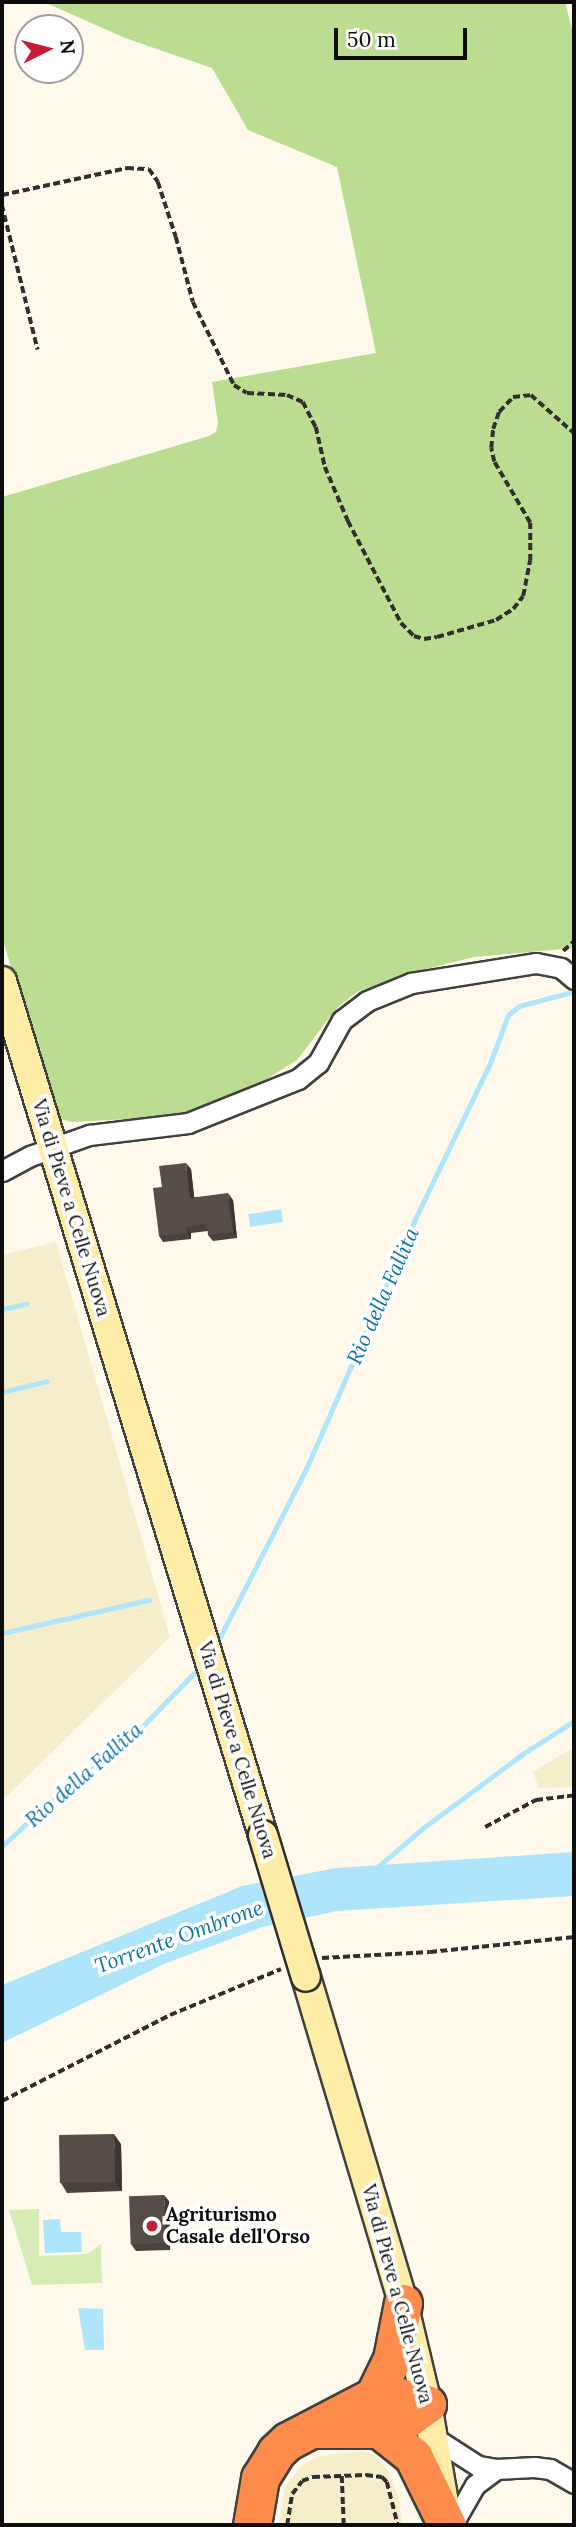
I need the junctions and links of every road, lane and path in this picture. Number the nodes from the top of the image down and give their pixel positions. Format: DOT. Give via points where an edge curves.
graph roads {
  1 [pos="2,195"];
  2 [pos="2,205"];
  3 [pos="38,350"];
  4 [pos="574,433"];
  5 [pos="574,979"];
  6 [pos="2,981"];
  7 [pos="53,1146"];
  8 [pos="2,1171"];
  9 [pos="574,1795"];
  10 [pos="485,1827"];
  11 [pos="574,1937"];
  12 [pos="301,1968"];
  13 [pos="2,2101"];
  14 [pos="402,2303"];
  15 [pos="377,2413"];
  16 [pos="430,2421"];
  17 [pos="496,2469"];
  18 [pos="342,2476"];
  19 [pos="574,2483"];
  20 [pos="252,2525"];
  21 [pos="287,2525"];
  22 [pos="344,2525"];
  23 [pos="398,2525"];
  24 [pos="449,2525"];
  1 -- 4 [label="path" via="127,168 149,169 158,182 194,302 233,385 247,393 286,395 303,402 348,522 401,623 414,636 437,638 496,620 523,596 530,561 530,523 494,462 492,429 499,412 513,397 531,395"];
  2 -- 3 [label="path"];
  5 -- 7 [label="street" via="561,968 536,963 411,983 367,1001 342,1020 318,1063 298,1079 188,1123 108,1131"];
  6 -- 7 [label="main road, Via di Pieve a Celle Nuova"];
  7 -- 8 [label="street"];
  7 -- 12 [label="main road, Via di Pieve a Celle Nuova, bridge"];
  9 -- 10 [label="path" via="536,1800"];
  11 -- 12 [label="path"];
  12 -- 13 [label="path" via="170,2015"];
  12 -- 14 [label="main road, Via di Pieve a Celle Nuova"];
  14 -- 15 [label="highway"];
  14 -- 16 [label="main road, Via di Pieve a Celle Nuova"];
  15 -- 16 [label="highway" via="401,2423"];
  15 -- 20 [label="highway" via="310,2429 288,2441 268,2464 256,2491"];
  15 -- 24 [label="highway" via="413,2456"];
  16 -- 17 [label="street" via="470,2463"];
  16 -- 24 [label="main road, Via di Pieve a Celle Nuova"];
  17 -- 19 [label="street" via="542,2468"];
  17 -- 24 [label="street" via="475,2485"];
  18 -- 21 [label="path" via="302,2482 292,2494"];
  18 -- 22 [label="path"];
  18 -- 23 [label="path" via="385,2479"];
}
